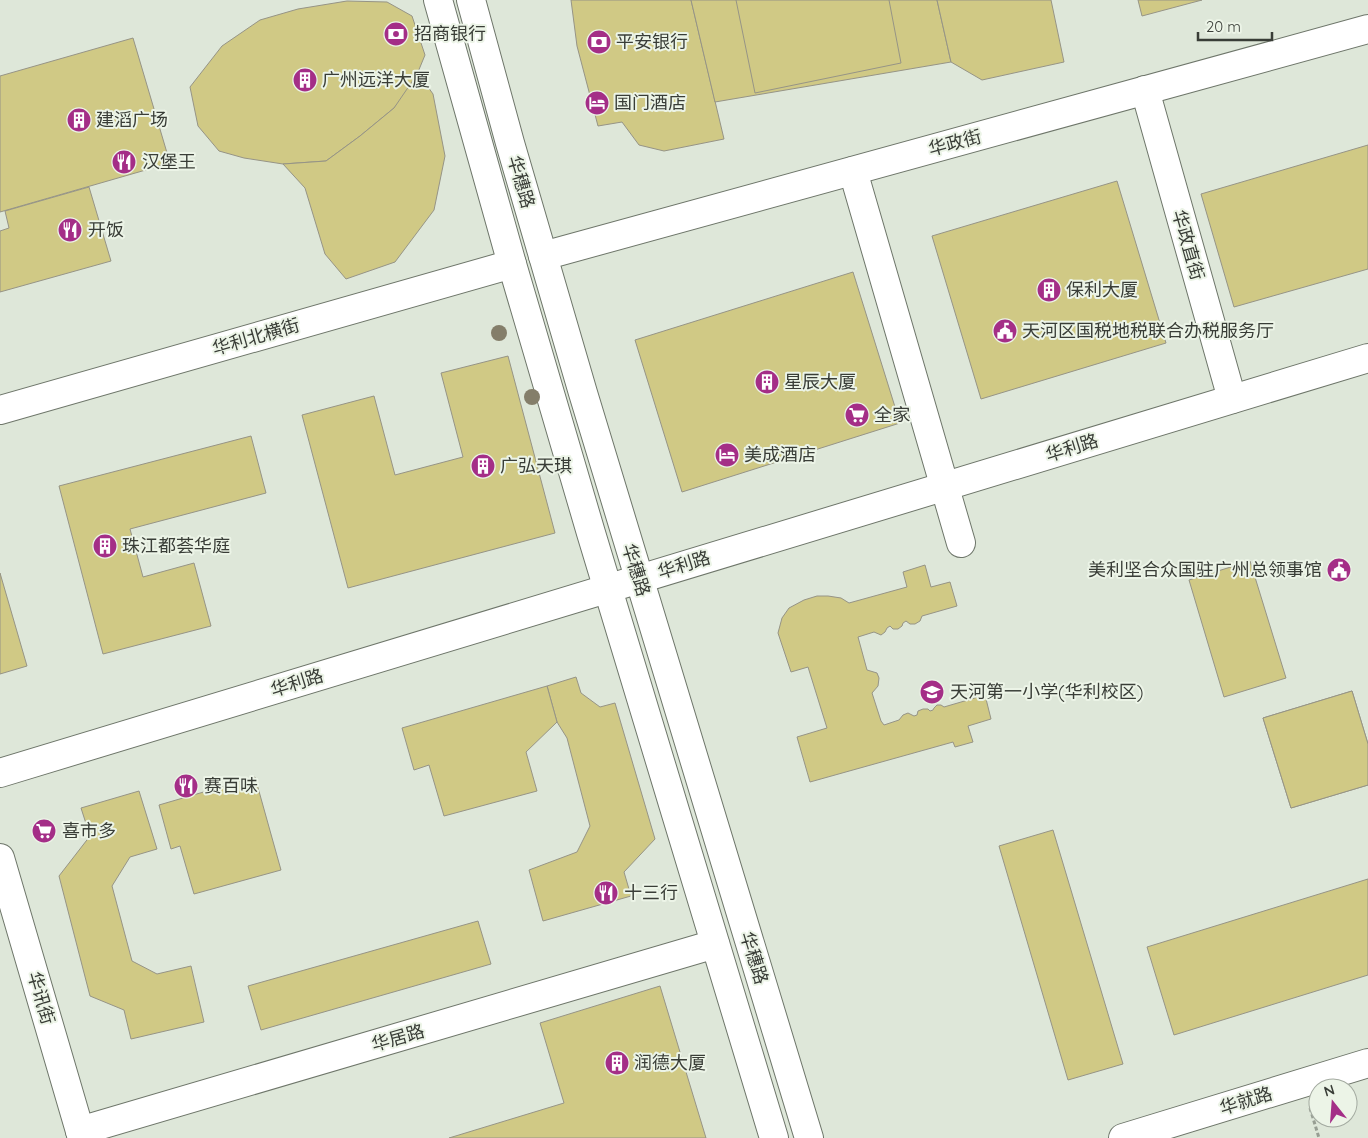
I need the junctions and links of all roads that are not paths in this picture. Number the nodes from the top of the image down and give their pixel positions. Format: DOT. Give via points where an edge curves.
graph roads {
  1 [pos="438,0"];
  2 [pos="471,0"];
  3 [pos="1368,29"];
  4 [pos="1145,90"];
  5 [pos="854,170"];
  6 [pos="543,256"];
  7 [pos="512,264"];
  8 [pos="1368,358"];
  9 [pos="1232,399"];
  10 [pos="0,410"];
  11 [pos="944,486"];
  12 [pos="961,543"];
  13 [pos="639,579"];
  14 [pos="607,589"];
  15 [pos="0,773"];
  16 [pos="0,858"];
  17 [pos="715,944"];
  18 [pos="1368,1064"];
  19 [pos="81,1135"];
  20 [pos="774,1138"];
  21 [pos="809,1138"];
  22 [pos="1123,1138"];
  1 -- 7 [label="street, 华穗路"];
  2 -- 6 [label="street, 华穗路"];
  3 -- 4 [label="street, 华政街"];
  4 -- 5 [label="street, 华政街"];
  4 -- 9 [label="street, 华政直街"];
  5 -- 6 [label="street, 华政街"];
  5 -- 11 [label="street"];
  6 -- 13 [label="street, 华穗路"];
  7 -- 10 [label="street, 华利北横街"];
  7 -- 14 [label="street, 华穗路"];
  8 -- 9 [label="street, 华利路"];
  9 -- 11 [label="street, 华利路"];
  11 -- 12 [label="street"];
  11 -- 13 [label="street, 华利路"];
  13 -- 14 [label="street, 华利路"];
  13 -- 21 [label="street, 华穗路"];
  14 -- 15 [label="street, 华利路"];
  14 -- 17 [label="street, 华穗路"];
  16 -- 19 [label="street, 华讯街"];
  17 -- 19 [label="street, 华居路"];
  17 -- 20 [label="street, 华穗路"];
  18 -- 22 [label="street, 华就路"];
}
